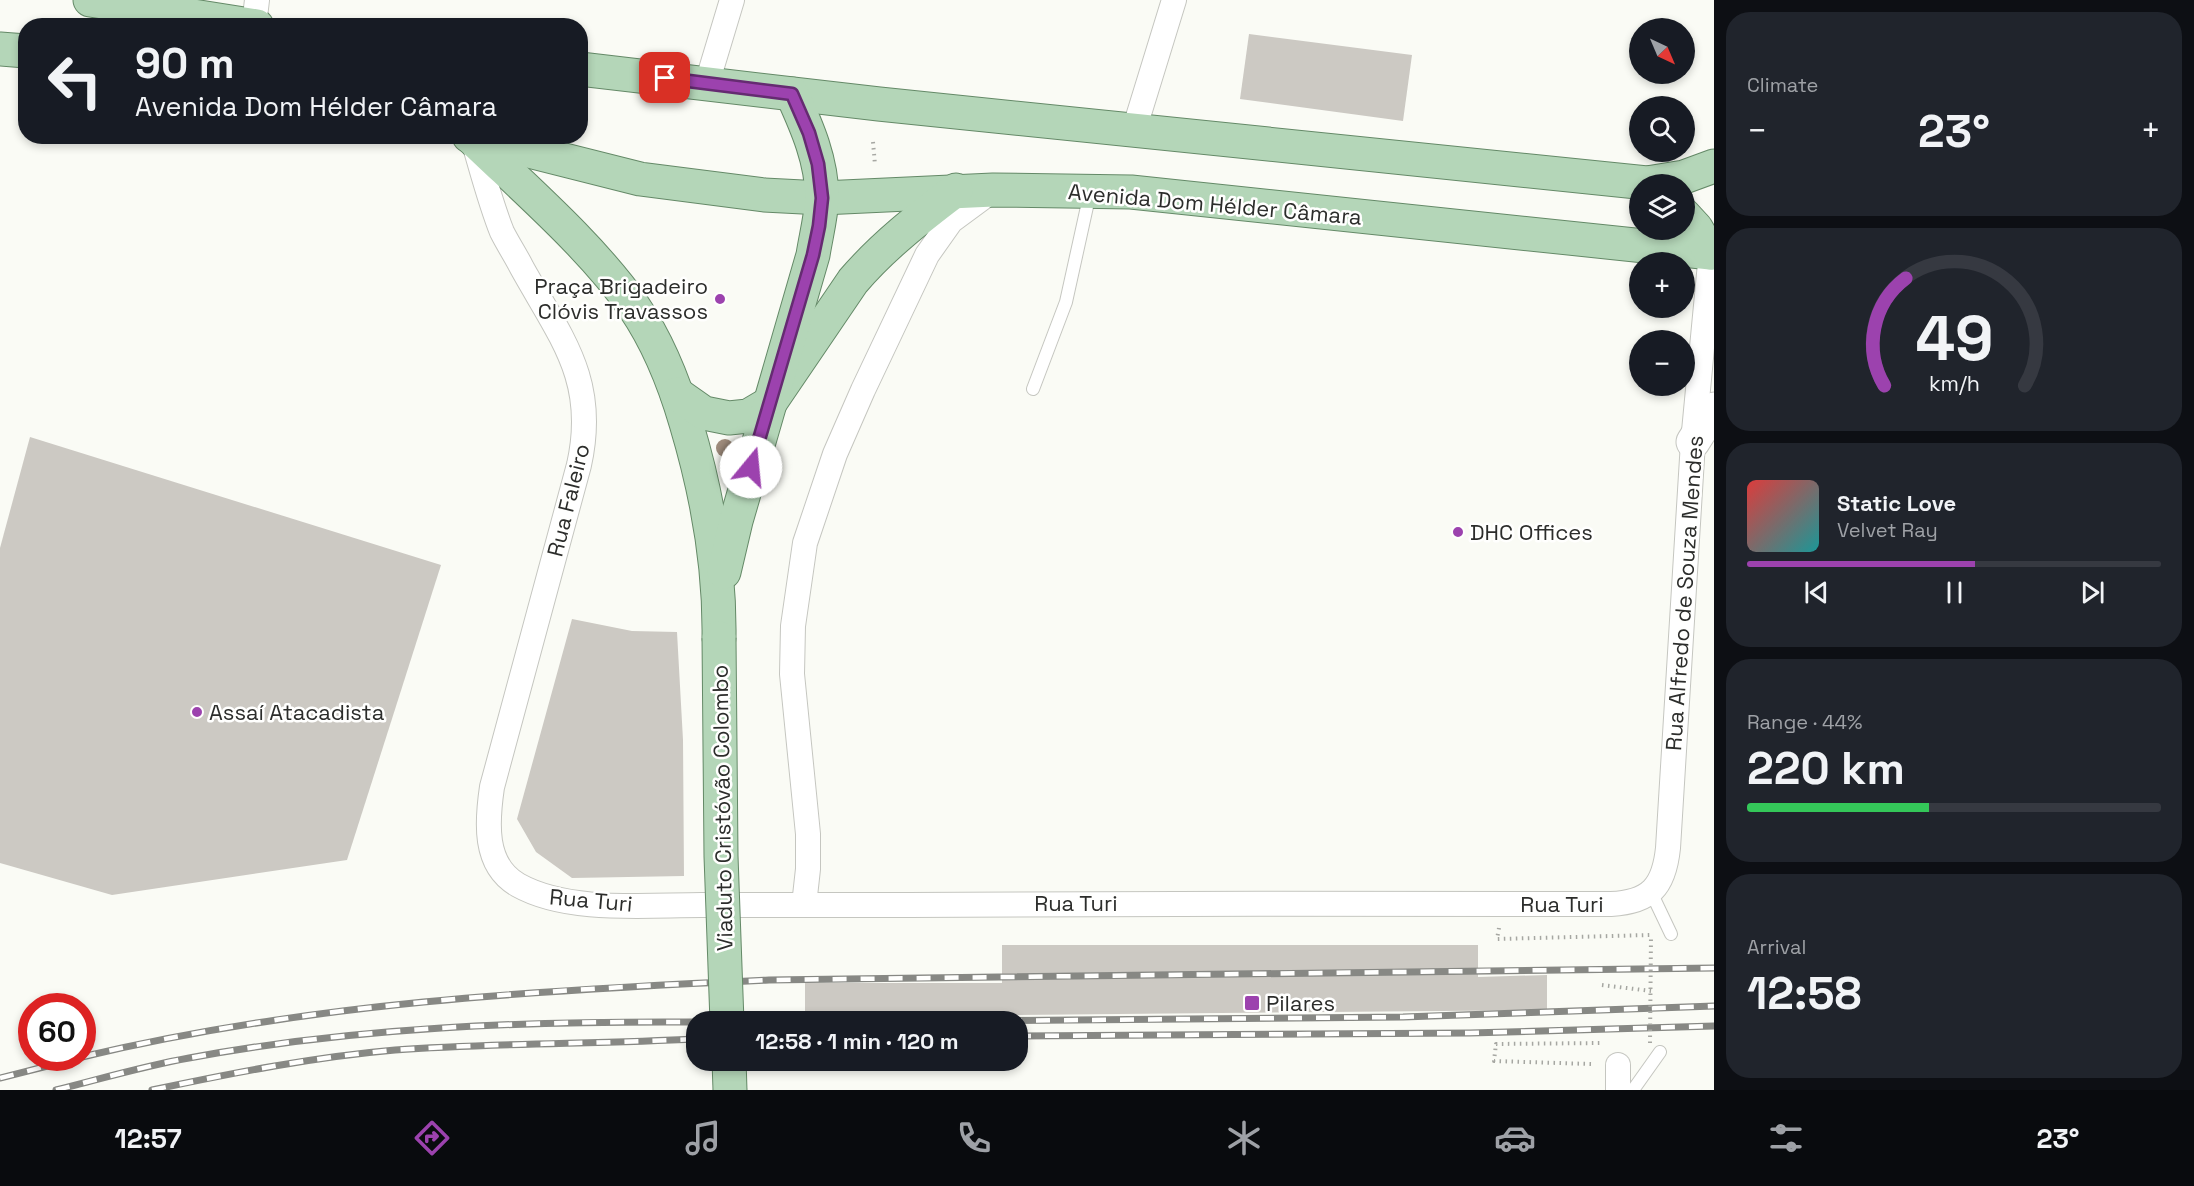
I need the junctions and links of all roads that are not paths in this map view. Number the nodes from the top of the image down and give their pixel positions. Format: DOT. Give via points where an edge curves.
graph roads {
  1 [pos="90,0"];
  2 [pos="257,0"];
  3 [pos="732,0"];
  4 [pos="1174,0"];
  5 [pos="209,18"];
  6 [pos="256,18"];
  7 [pos="0,49"];
  8 [pos="18,50"];
  9 [pos="588,70"];
  10 [pos="707,83"];
  11 [pos="792,94"];
  12 [pos="1134,130"];
  13 [pos="473,144"];
  14 [pos="478,144"];
  15 [pos="499,144"];
  16 [pos="1714,166"];
  17 [pos="1692,174"];
  18 [pos="1629,182"];
  19 [pos="956,190"];
  20 [pos="993,190"];
  21 [pos="1090,192"];
  22 [pos="822,198"];
  23 [pos="1695,227"];
  24 [pos="1713,253"];
  25 [pos="1033,389"];
  26 [pos="677,394"];
  27 [pos="770,403"];
  28 [pos="1714,409"];
  29 [pos="1693,442"];
  30 [pos="720,594"];
  31 [pos="505,876"];
  32 [pos="1651,892"];
  33 [pos="804,905"];
  34 [pos="1671,934"];
  35 [pos="728,1011"];
  36 [pos="1660,1053"];
  37 [pos="1618,1065"];
  38 [pos="729,1071"];
  39 [pos="730,1090"];
  40 [pos="1618,1090"];
  41 [pos="1633,1090"];
  1 -- 5 [label="main road"];
  2 -- 6 [label="street"];
  3 -- 10 [label="street"];
  4 -- 12 [label="street"];
  7 -- 8 [label="main road"];
  9 -- 10 [label="main road"];
  10 -- 11 [label="main road"];
  11 -- 12 [label="main road"];
  11 -- 22 [label="main road" via="813,145"];
  12 -- 18 [label="main road"];
  13 -- 31 [label="street, Rua Faleiro" via="503,233 575,367 585,414 579,465 492,787 490,845"];
  14 -- 26 [label="main road" via="615,283 650,332"];
  15 -- 22 [label="main road, Avenida Dom Hélder Câmara" via="640,179 764,195"];
  16 -- 17 [label="main road"];
  19 -- 20 [label="main road, Avenida Dom Hélder Câmara"];
  19 -- 22 [label="main road, Avenida Dom Hélder Câmara"];
  19 -- 27 [label="main road" via="901,233 853,281"];
  20 -- 21 [label="main road, Avenida Dom Hélder Câmara"];
  20 -- 33 [label="street" via="951,221 927,255 862,390 805,543 792,674 808,834"];
  21 -- 24 [label="main road, Avenida Dom Hélder Câmara" via="1131,192"];
  21 -- 25 [label="lane" via="1066,302"];
  22 -- 27 [label="main road" via="813,255"];
  23 -- 24 [label="main road"];
  24 -- 29 [label="street, Rua Alfredo de Souza Mendes"];
  26 -- 27 [label="main road" via="704,413 729,418 748,416"];
  26 -- 30 [label="main road" via="704,483"];
  27 -- 30 [label="main road" via="736,521"];
  28 -- 29 [label="main road"];
  29 -- 32 [label="street, Rua Alfredo de Souza Mendes" via="1668,848 1662,878"];
  30 -- 35 [label="main road, Viaduto Cristóvão Colombo, bridge" via="721,856"];
  31 -- 33 [label="street, Rua Turi" via="541,896 563,902"];
  32 -- 33 [label="street, Rua Turi" via="1639,900 1611,904"];
  32 -- 34 [label="lane"];
  36 -- 41 [label="lane"];
  37 -- 40 [label="street"];
  38 -- 39 [label="main road"];
}
